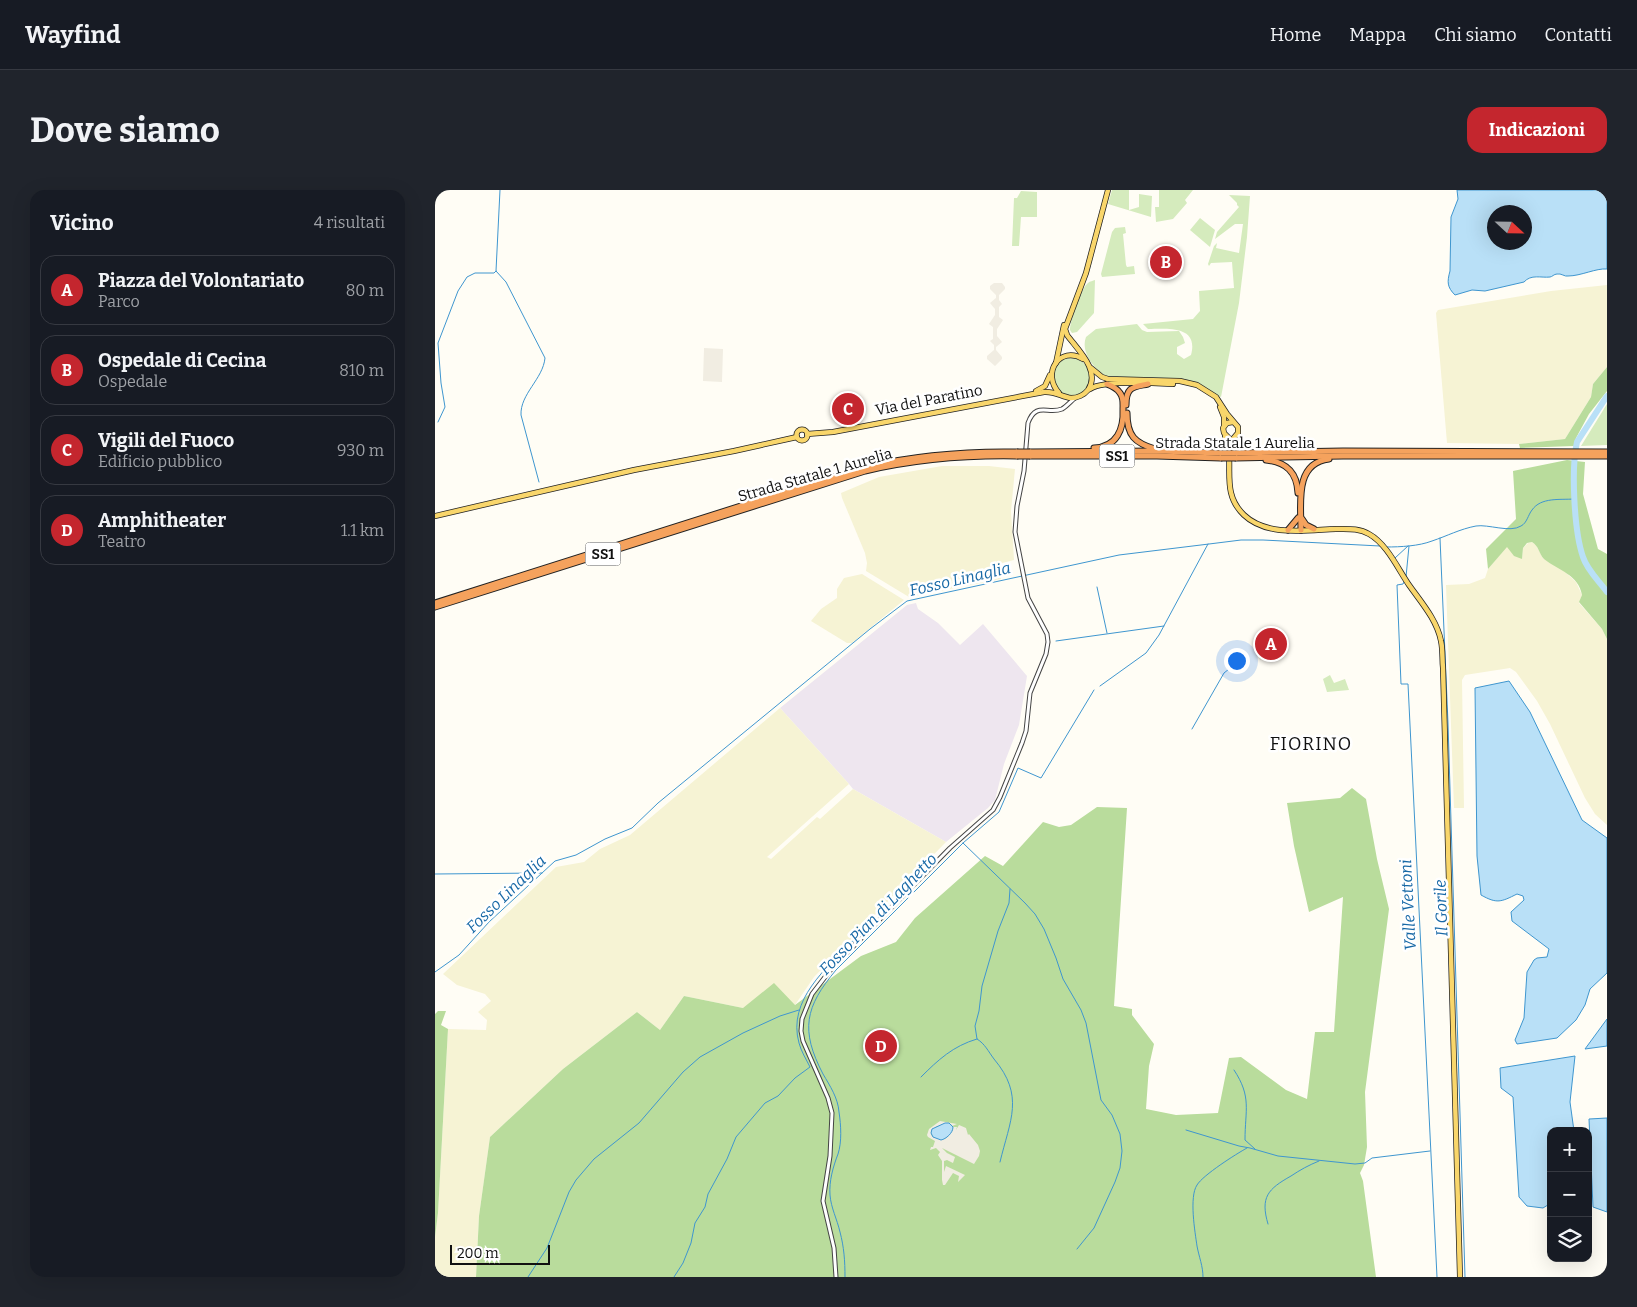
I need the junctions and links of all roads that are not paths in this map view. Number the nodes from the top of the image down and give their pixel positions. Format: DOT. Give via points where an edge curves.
graph roads {
  1 [pos="1108,190"];
  2 [pos="1068,318"];
  3 [pos="1087,361"];
  4 [pos="1056,363"];
  5 [pos="1091,367"];
  6 [pos="1051,374"];
  7 [pos="1107,384"];
  8 [pos="1149,384"];
  9 [pos="1088,389"];
  10 [pos="1059,393"];
  11 [pos="1026,395"];
  12 [pos="1082,395"];
  13 [pos="1065,396"];
  14 [pos="1063,408"];
  15 [pos="1234,422"];
  16 [pos="1224,426"];
  17 [pos="1225,436"];
  18 [pos="1234,437"];
  19 [pos="1079,451"];
  20 [pos="1158,451"];
  21 [pos="1229,452"];
  22 [pos="1607,452"];
  23 [pos="1017,454"];
  24 [pos="1030,454"];
  25 [pos="1550,454"];
  26 [pos="1221,455"];
  27 [pos="1236,455"];
  28 [pos="1343,456"];
  29 [pos="1607,456"];
  30 [pos="1262,457"];
  31 [pos="435,516"];
  32 [pos="1300,518"];
  33 [pos="1288,530"];
  34 [pos="1300,530"];
  35 [pos="1314,530"];
  36 [pos="435,603"];
  37 [pos="435,607"];
  38 [pos="836,1277"];
  39 [pos="1461,1277"];
  1 -- 2 [label="main road" via="1086,273"];
  2 -- 3 [label="main road" via="1067,335"];
  2 -- 4 [label="main road"];
  3 -- 4 [label="main road" via="1074,355"];
  3 -- 5 [label="main road"];
  4 -- 6 [label="main road"];
  5 -- 9 [label="main road" via="1092,382"];
  5 -- 15 [label="main road" via="1108,379 1197,385 1216,397"];
  6 -- 10 [label="main road" via="1051,381"];
  6 -- 11 [label="main road" via="1042,389"];
  7 -- 8 [label="main road"];
  7 -- 9 [label="main road"];
  7 -- 19 [label="highway" via="1122,396 1121,430 1106,446"];
  8 -- 16 [label="main road" via="1185,384 1201,389 1220,407"];
  8 -- 20 [label="highway" via="1129,391 1127,421 1136,440"];
  9 -- 12 [label="main road"];
  10 -- 11 [label="main road, Via del Paratino"];
  10 -- 13 [label="main road"];
  11 -- 31 [label="main road, Via del Paratino" via="833,432 807,434 803,440 797,436"];
  12 -- 13 [label="main road"];
  12 -- 14 [label="street"];
  13 -- 14 [label="street"];
  14 -- 38 [label="street" via="1039,410 1028,423 1016,538 1029,601 1047,634 1048,646 1032,687 1025,736 998,802 832,968 812,994 802,1019 803,1041 832,1113 823,1201 834,1248"];
  15 -- 16 [label="main road"];
  15 -- 18 [label="main road" via="1239,429"];
  16 -- 17 [label="main road"];
  17 -- 18 [label="main road"];
  17 -- 21 [label="main road"];
  18 -- 21 [label="main road"];
  19 -- 20 [label="highway, Strada Statale 1 Aurelia / SS1"];
  19 -- 24 [label="highway, Strada Statale 1 Aurelia / SS1"];
  20 -- 26 [label="highway, Strada Statale 1 Aurelia / SS1"];
  21 -- 33 [label="main road" via="1230,490 1240,510 1261,526"];
  22 -- 25 [label="highway, Strada Statale 1 Aurelia / SS1"];
  23 -- 24 [label="highway, Strada Statale 1 Aurelia / SS1, bridge"];
  23 -- 36 [label="highway, Strada Statale 1 Aurelia / SS1" via="946,453 864,467"];
  23 -- 37 [label="highway, Strada Statale 1 Aurelia / SS1" via="946,457 865,471"];
  24 -- 26 [label="highway, Strada Statale 1 Aurelia / SS1"];
  25 -- 27 [label="highway, Strada Statale 1 Aurelia / SS1" via="1343,451"];
  25 -- 28 [label="highway, Strada Statale 1 Aurelia / SS1"];
  25 -- 29 [label="highway, Strada Statale 1 Aurelia / SS1"];
  26 -- 27 [label="highway, Strada Statale 1 Aurelia / SS1, bridge"];
  27 -- 30 [label="highway, Strada Statale 1 Aurelia / SS1"];
  28 -- 30 [label="highway, Strada Statale 1 Aurelia / SS1"];
  28 -- 32 [label="highway" via="1322,460 1307,472 1301,487"];
  30 -- 32 [label="highway" via="1283,464 1293,473 1298,488"];
  32 -- 33 [label="highway"];
  32 -- 34 [label="highway"];
  32 -- 35 [label="highway"];
  33 -- 34 [label="main road"];
  34 -- 35 [label="main road"];
  35 -- 39 [label="main road" via="1353,529 1369,534 1379,542 1433,621 1442,648"];
}
